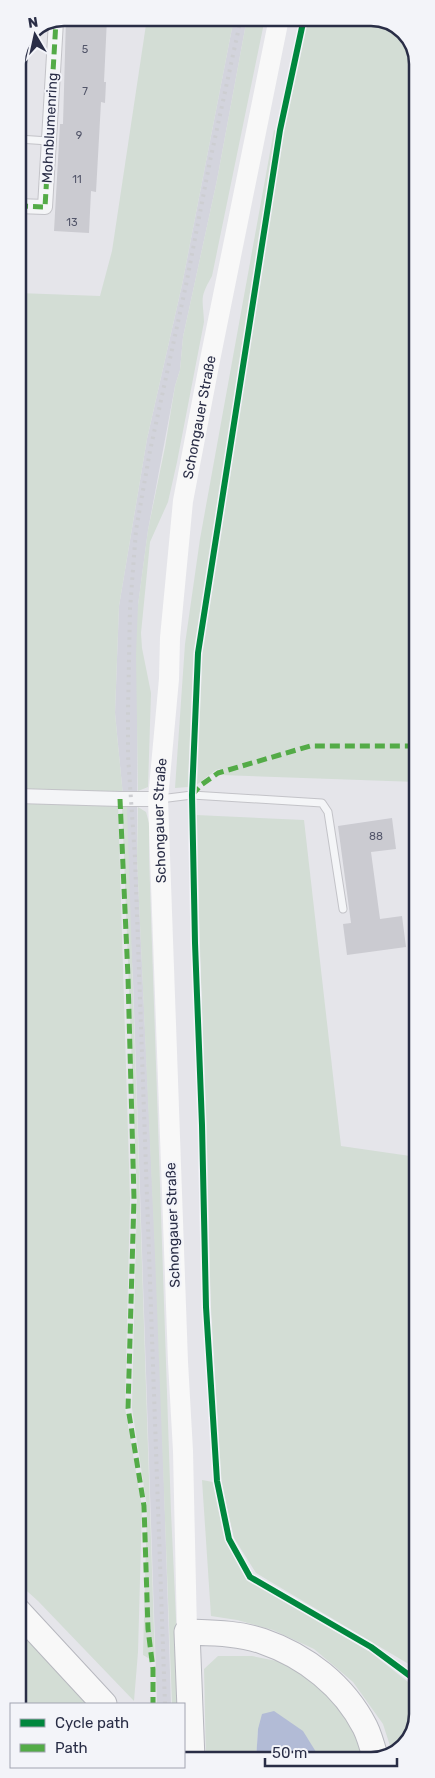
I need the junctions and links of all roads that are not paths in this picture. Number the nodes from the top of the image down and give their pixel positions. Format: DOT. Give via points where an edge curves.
graph roads {
  1 [pos="277,26"];
  2 [pos="56,27"];
  3 [pos="26,140"];
  4 [pos="49,141"];
  5 [pos="26,206"];
  6 [pos="26,796"];
  7 [pos="158,799"];
  8 [pos="343,909"];
  9 [pos="26,1619"];
  10 [pos="187,1632"];
  11 [pos="103,1703"];
  12 [pos="192,1752"];
  13 [pos="373,1752"];
  1 -- 7 [label="main road, Schongauer Straße" via="184,501"];
  2 -- 4 [label="street, Mohnblumenring"];
  3 -- 4 [label="lane"];
  4 -- 5 [label="street, Mohnblumenring" via="45,207"];
  6 -- 7 [label="street"];
  7 -- 8 [label="lane" via="192,795 322,803 328,812"];
  7 -- 10 [label="main road, Schongauer Straße"];
  9 -- 11 [label="highway"];
  10 -- 12 [label="highway"];
  10 -- 13 [label="highway" via="226,1634 262,1641 301,1658 325,1676 349,1702 365,1728"];
}
